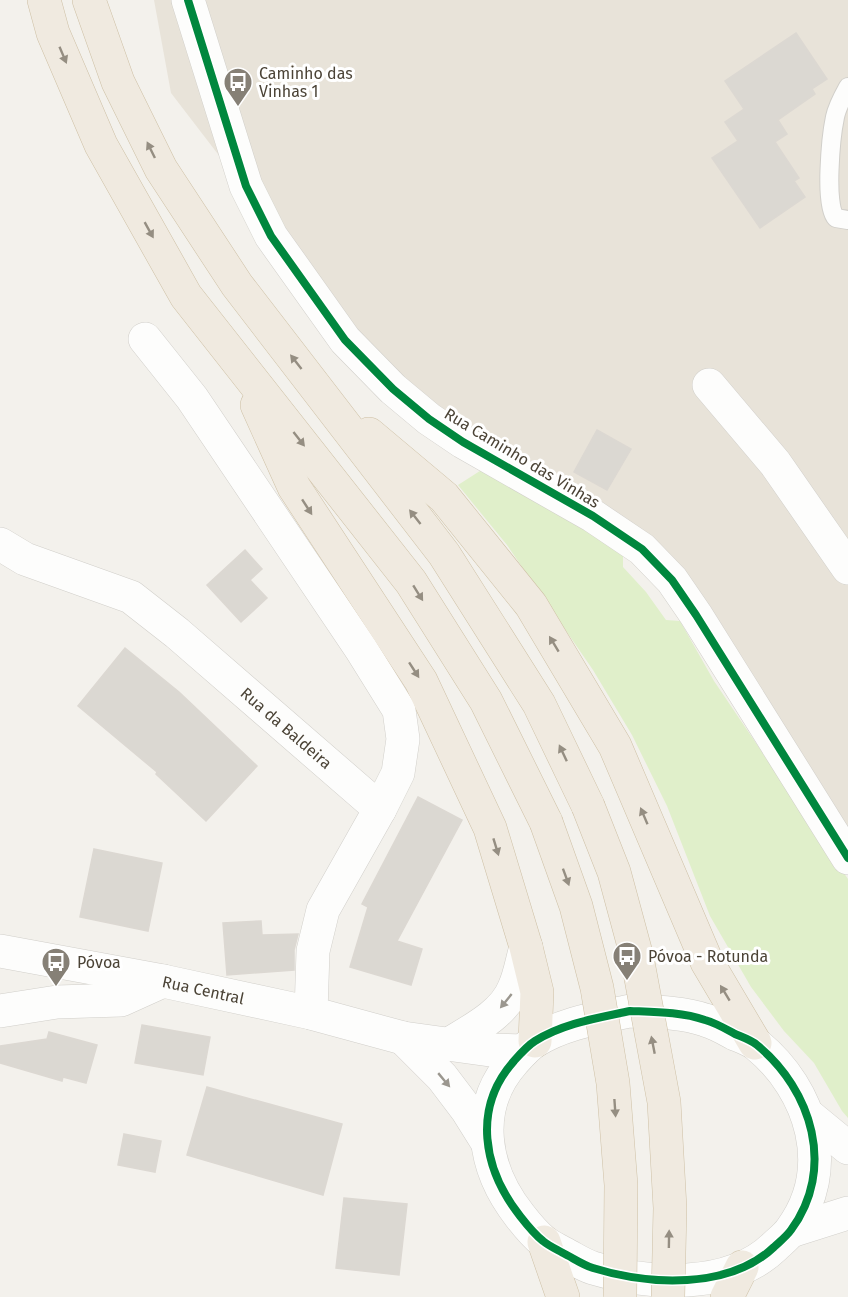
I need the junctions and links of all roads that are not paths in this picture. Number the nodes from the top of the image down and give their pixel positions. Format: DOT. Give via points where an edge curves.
graph roads {
  1 [pos="44,0"];
  2 [pos="89,0"];
  3 [pos="188,0"];
  4 [pos="848,87"];
  5 [pos="848,220"];
  6 [pos="145,339"];
  7 [pos="236,360"];
  8 [pos="709,385"];
  9 [pos="320,393"];
  10 [pos="0,544"];
  11 [pos="848,568"];
  12 [pos="380,809"];
  13 [pos="848,858"];
  14 [pos="526,947"];
  15 [pos="0,951"];
  16 [pos="163,981"];
  17 [pos="0,1011"];
  18 [pos="311,1013"];
  19 [pos="403,1038"];
  20 [pos="755,1043"];
  21 [pos="449,1044"];
  22 [pos="529,1046"];
  23 [pos="808,1115"];
  24 [pos="487,1142"];
  25 [pos="848,1148"];
  26 [pos="848,1213"];
  27 [pos="791,1231"];
  28 [pos="544,1242"];
  29 [pos="742,1267"];
  30 [pos="563,1297"];
  31 [pos="620,1297"];
  32 [pos="668,1297"];
  33 [pos="727,1297"];
  1 -- 7 [label="highway, one-way" via="53,33 101,145 186,296"];
  9 -- 2 [label="highway, one-way" via="237,285 161,169 118,82"];
  3 -- 13 [label="street, Rua Caminho das Vinhas" via="246,186 271,236 345,340 429,419 642,549 678,589"];
  4 -- 5 [label="lane" via="835,116 829,189 831,213 836,219"];
  6 -- 12 [label="street" via="192,398 399,710 403,739 398,773"];
  7 -- 14 [label="highway, one-way" via="294,487 421,681 490,828"];
  7 -- 31 [label="highway, one-way, bridge" via="411,582 486,701 546,822 576,906 597,988 613,1083 621,1185"];
  8 -- 11 [label="street" via="775,463"];
  20 -- 9 [label="highway, one-way" via="707,962 615,746 531,605 444,497"];
  32 -- 9 [label="highway, one-way, bridge" via="670,1208 664,1102 636,957 614,872 588,806 539,704 444,554"];
  10 -- 12 [label="street, Rua da Baldeira" via="26,560 131,597"];
  12 -- 18 [label="street" via="324,910 313,951"];
  14 -- 21 [label="street, one-way" via="514,991 492,1015"];
  14 -- 22 [label="highway" via="537,992"];
  15 -- 16 [label="street, Rua Central"];
  16 -- 17 [label="street" via="121,1000 57,1002"];
  16 -- 18 [label="street, Rua Central"];
  18 -- 19 [label="street, Rua Central"];
  19 -- 21 [label="street, Rua Central"];
  19 -- 24 [label="street, Rua Central, one-way" via="442,1077"];
  20 -- 22 [label="street" via="705,1019 630,1011 573,1023"];
  20 -- 23 [label="street" via="796,1090"];
  21 -- 22 [label="street, Rua Central" via="490,1050"];
  22 -- 24 [label="street" via="504,1072 494,1094"];
  23 -- 25 [label="street"];
  23 -- 27 [label="street" via="815,1152 814,1172 808,1199"];
  24 -- 28 [label="street" via="494,1171 508,1201"];
  26 -- 27 [label="street"];
  27 -- 29 [label="street" via="771,1250"];
  28 -- 29 [label="street" via="591,1267 644,1280 700,1280"];
  28 -- 30 [label="highway"];
  29 -- 33 [label="highway"];
}
